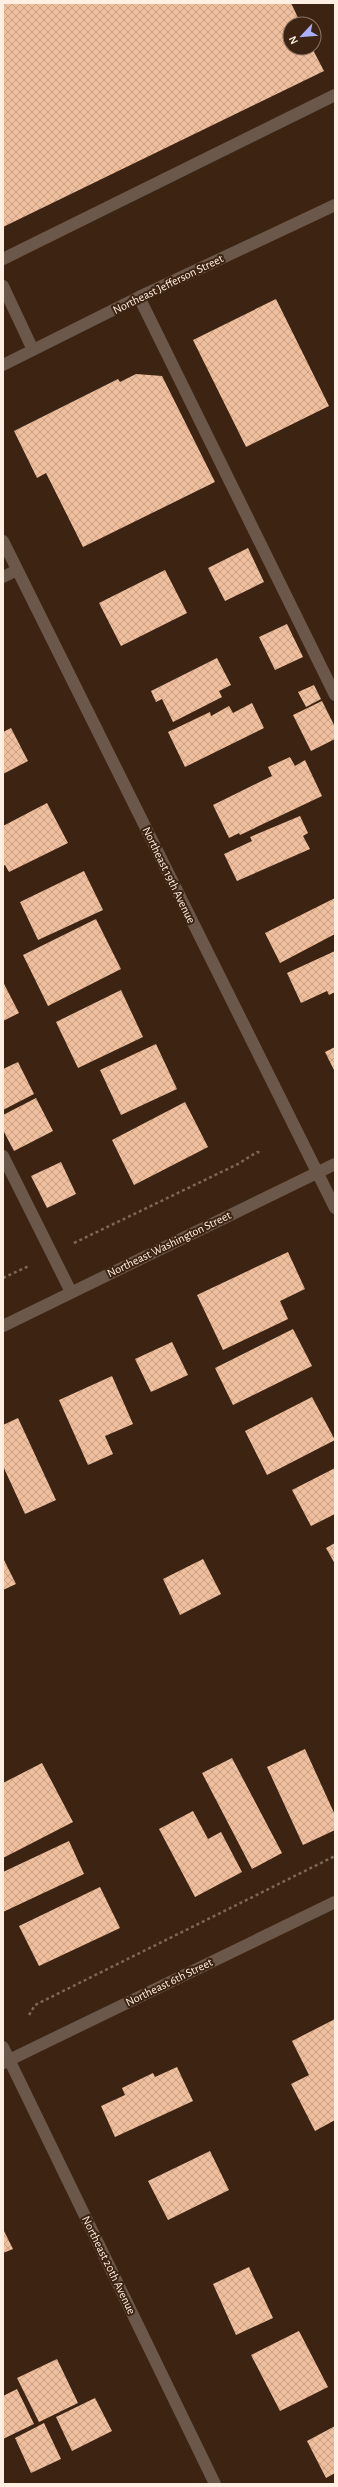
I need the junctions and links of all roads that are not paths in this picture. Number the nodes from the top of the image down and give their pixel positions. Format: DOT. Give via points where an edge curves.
graph roads {
  1 [pos="335,95"];
  2 [pos="335,205"];
  3 [pos="3,259"];
  4 [pos="3,286"];
  5 [pos="138,297"];
  6 [pos="33,350"];
  7 [pos="3,365"];
  8 [pos="3,541"];
  9 [pos="17,570"];
  10 [pos="3,577"];
  11 [pos="335,695"];
  12 [pos="3,1156"];
  13 [pos="335,1164"];
  14 [pos="317,1172"];
  15 [pos="335,1208"];
  16 [pos="71,1292"];
  17 [pos="3,1326"];
  18 [pos="335,1902"];
  19 [pos="3,2047"];
  20 [pos="6,2061"];
  21 [pos="215,2484"];
  1 -- 3 [label="street"];
  2 -- 5 [label="street, Northeast Jefferson Street"];
  4 -- 6 [label="street"];
  5 -- 6 [label="street, Northeast Jefferson Street"];
  5 -- 11 [label="street"];
  6 -- 7 [label="street, Northeast Jefferson Street"];
  8 -- 9 [label="street, Northeast 19th Avenue"];
  9 -- 10 [label="street"];
  9 -- 14 [label="street, Northeast 19th Avenue"];
  12 -- 16 [label="street"];
  13 -- 14 [label="street, Northeast Washington Street"];
  14 -- 15 [label="street, Northeast 19th Avenue"];
  14 -- 16 [label="street, Northeast Washington Street"];
  16 -- 17 [label="street, Northeast Washington Street"];
  18 -- 20 [label="street, Northeast 6th Street"];
  19 -- 20 [label="street, Northeast 20th Avenue"];
  20 -- 21 [label="street, Northeast 20th Avenue"];
}
